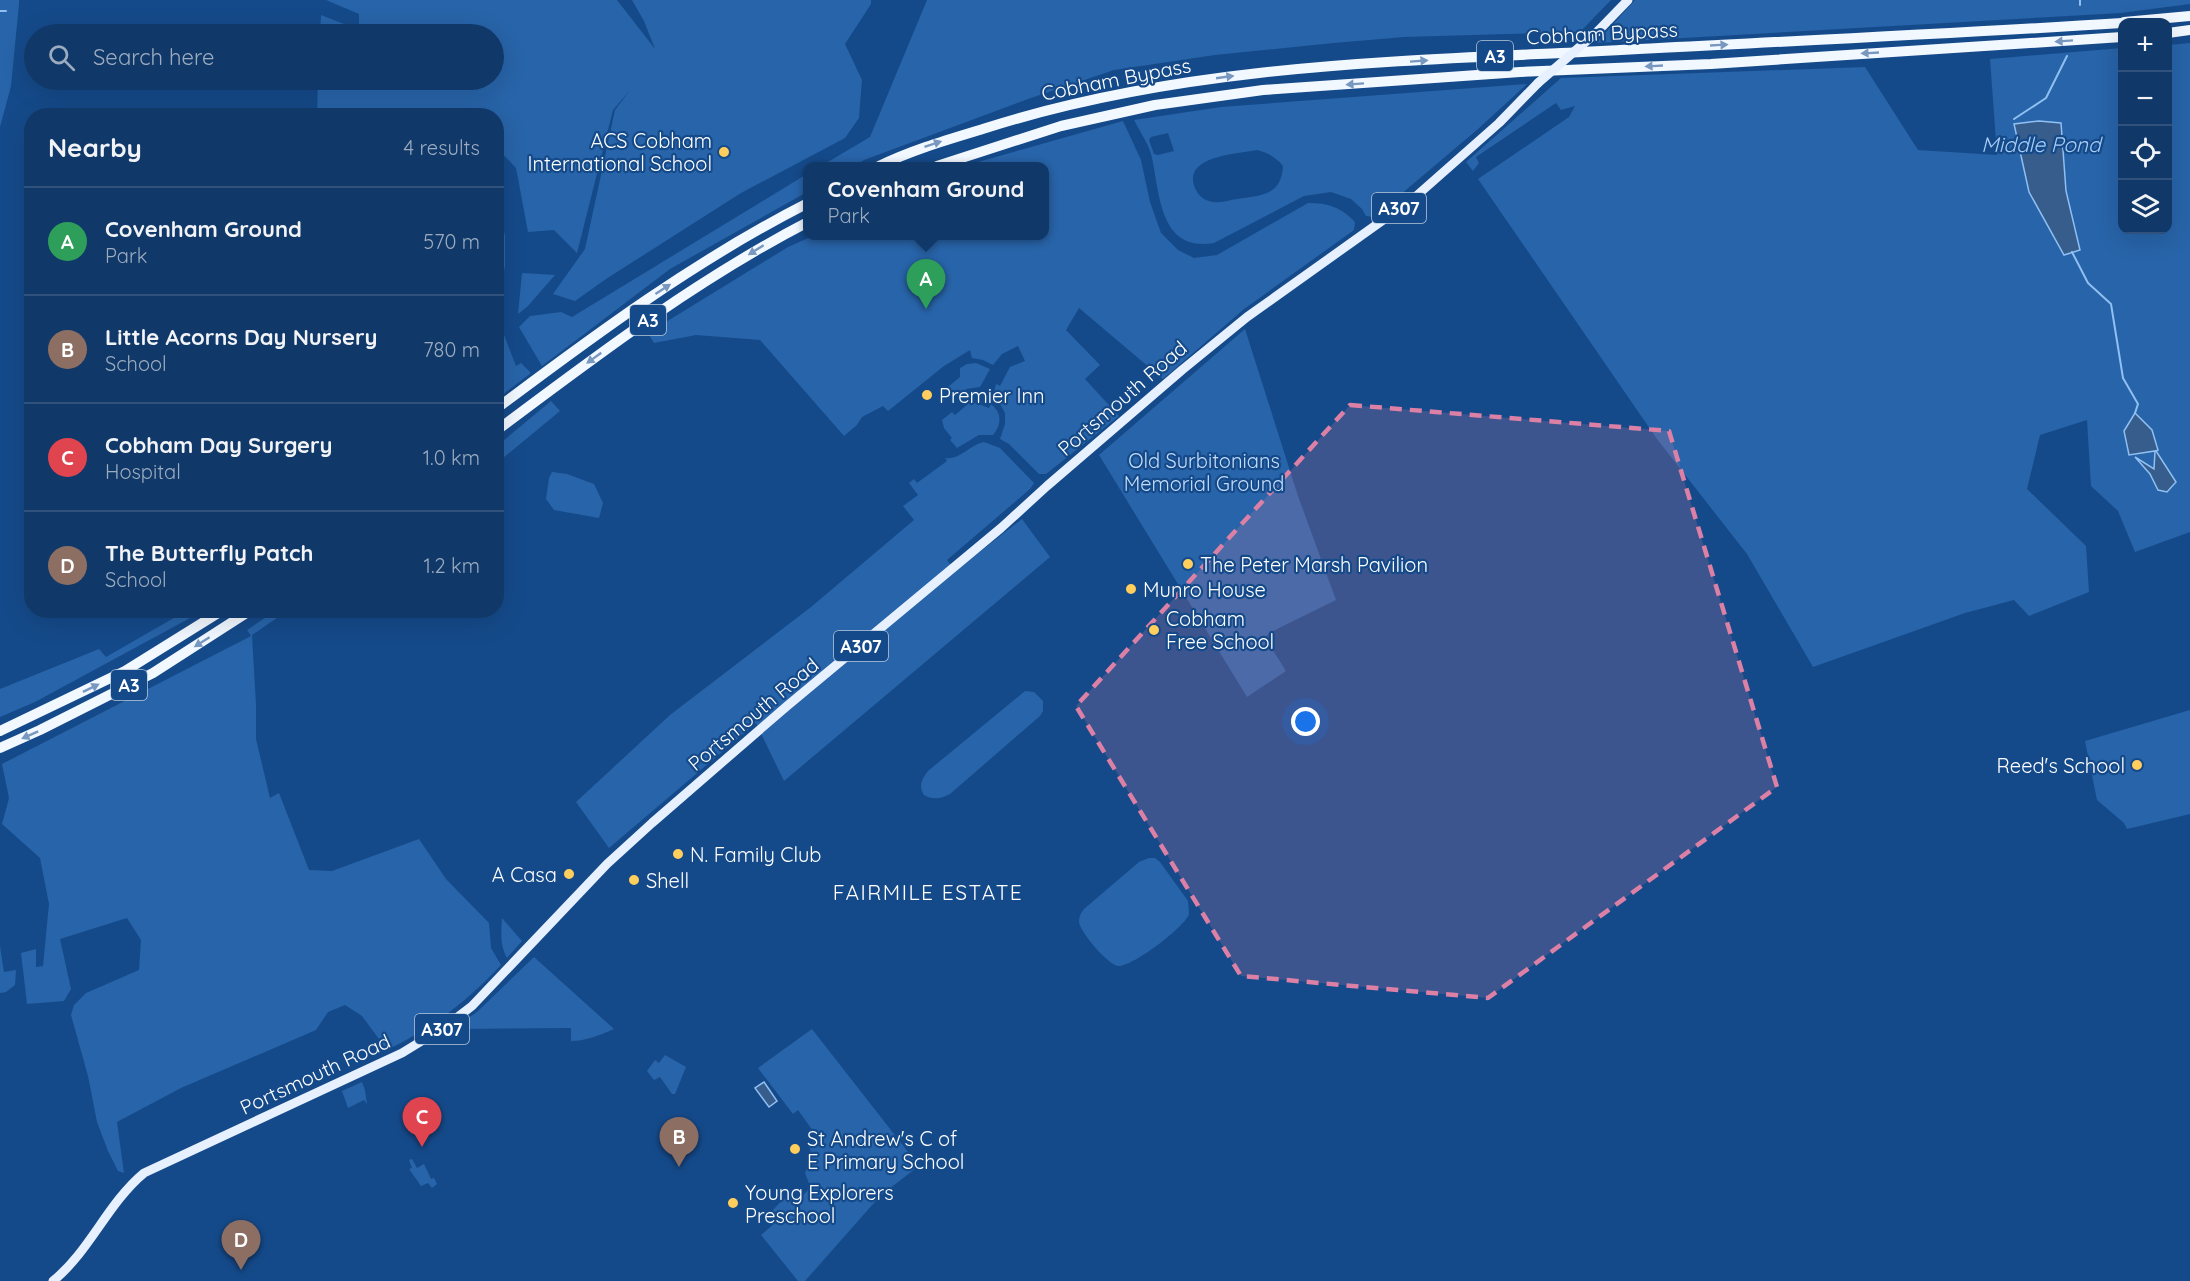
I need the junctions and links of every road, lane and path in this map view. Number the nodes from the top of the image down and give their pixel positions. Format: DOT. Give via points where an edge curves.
graph roads {
  1 [pos="1628,0"];
  2 [pos="2190,16"];
  3 [pos="2171,18"];
  4 [pos="2118,23"];
  5 [pos="2190,30"];
  6 [pos="2172,32"];
  7 [pos="2118,37"];
  8 [pos="887,162"];
  9 [pos="949,162"];
  10 [pos="803,205"];
  11 [pos="803,224"];
  12 [pos="504,403"];
  13 [pos="504,425"];
  14 [pos="210,618"];
  15 [pos="239,618"];
  16 [pos="0,731"];
  17 [pos="0,748"];
  18 [pos="52,1281"];
  1 -- 18 [label="main road, Portsmouth Road / A307, bridge" via="1414,198 1246,317 652,823 472,1006 402,1053 144,1173 74,1260"];
  2 -- 3 [label="highway, Cobham Bypass / A3"];
  8 -- 4 [label="highway, Cobham Bypass / A3, one-way" via="1026,115 1153,87 1259,73 1496,56"];
  5 -- 6 [label="highway"];
  7 -- 9 [label="highway, Cobham Bypass / A3, one-way" via="1263,90 1155,105 1061,126"];
  12 -- 10 [label="highway, A3, one-way" via="607,326 753,231"];
  11 -- 13 [label="highway, A3, one-way" via="761,246 662,310"];
  16 -- 14 [label="highway, A3, one-way" via="125,671"];
  15 -- 17 [label="highway, A3, one-way" via="153,673"];
}
